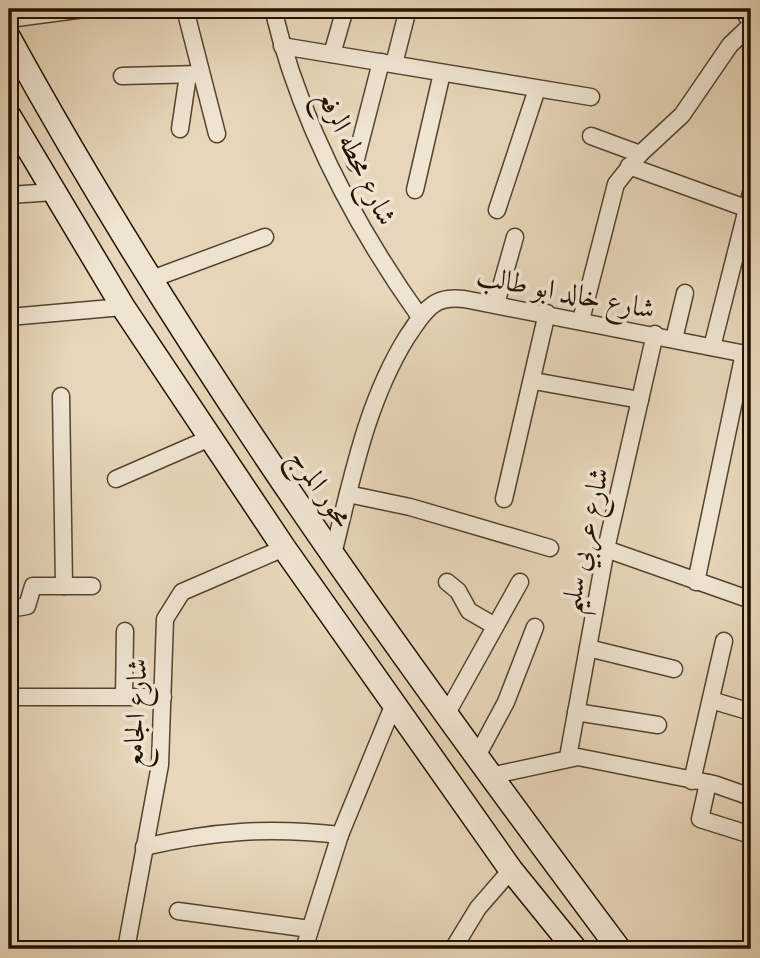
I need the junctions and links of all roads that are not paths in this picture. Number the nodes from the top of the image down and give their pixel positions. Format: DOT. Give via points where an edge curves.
graph roads {
  1 [pos="84,9"];
  2 [pos="185,9"];
  3 [pos="273,9"];
  4 [pos="345,9"];
  5 [pos="408,9"];
  6 [pos="742,9"];
  7 [pos="9,19"];
  8 [pos="751,23"];
  9 [pos="9,38"];
  10 [pos="282,46"];
  11 [pos="331,54"];
  12 [pos="388,63"];
  13 [pos="442,72"];
  14 [pos="194,75"];
  15 [pos="122,76"];
  16 [pos="537,89"];
  17 [pos="591,97"];
  18 [pos="9,116"];
  19 [pos="180,129"];
  20 [pos="217,134"];
  21 [pos="591,136"];
  22 [pos="634,160"];
  23 [pos="355,163"];
  24 [pos="415,190"];
  25 [pos="54,192"];
  26 [pos="9,195"];
  27 [pos="750,204"];
  28 [pos="498,209"];
  29 [pos="265,237"];
  30 [pos="514,237"];
  31 [pos="149,280"];
  32 [pos="685,293"];
  33 [pos="496,304"];
  34 [pos="123,307"];
  35 [pos="547,313"];
  36 [pos="9,317"];
  37 [pos="420,317"];
  38 [pos="581,320"];
  39 [pos="655,334"];
  40 [pos="674,339"];
  41 [pos="712,347"];
  42 [pos="747,354"];
  43 [pos="534,381"];
  44 [pos="61,396"];
  45 [pos="640,400"];
  46 [pos="210,438"];
  47 [pos="116,479"];
  48 [pos="348,494"];
  49 [pos="504,499"];
  50 [pos="284,548"];
  51 [pos="550,548"];
  52 [pos="606,549"];
  53 [pos="333,554"];
  54 [pos="447,582"];
  55 [pos="520,582"];
  56 [pos="696,582"];
  57 [pos="64,586"];
  58 [pos="93,586"];
  59 [pos="751,600"];
  60 [pos="9,609"];
  61 [pos="495,626"];
  62 [pos="536,627"];
  63 [pos="125,631"];
  64 [pos="724,641"];
  65 [pos="588,648"];
  66 [pos="674,668"];
  67 [pos="124,696"];
  68 [pos="9,697"];
  69 [pos="163,697"];
  70 [pos="711,699"];
  71 [pos="393,706"];
  72 [pos="576,712"];
  73 [pos="751,712"];
  74 [pos="446,715"];
  75 [pos="658,725"];
  76 [pos="568,757"];
  77 [pos="483,767"];
  78 [pos="700,782"];
  79 [pos="751,796"];
  80 [pos="340,835"];
  81 [pos="751,835"];
  82 [pos="144,847"];
  83 [pos="511,870"];
  84 [pos="178,911"];
  85 [pos="310,929"];
  86 [pos="126,949"];
  87 [pos="304,949"];
  88 [pos="453,949"];
  89 [pos="575,949"];
  90 [pos="619,949"];
  1 -- 7 [label="street"];
  2 -- 14 [label="street"];
  3 -- 10 [label="street, شارع محطه الرفع"];
  4 -- 11 [label="street"];
  5 -- 12 [label="street"];
  6 -- 8 [label="street"];
  8 -- 22 [label="street" via="730,45 682,115"];
  9 -- 31 [label="main road, محور المرج"];
  10 -- 11 [label="street"];
  10 -- 37 [label="street, شارع محطه الرفع" via="340,191"];
  11 -- 12 [label="street"];
  12 -- 13 [label="street"];
  12 -- 23 [label="street"];
  13 -- 16 [label="street"];
  13 -- 24 [label="street"];
  14 -- 15 [label="street"];
  14 -- 19 [label="street"];
  14 -- 20 [label="street"];
  16 -- 17 [label="street"];
  16 -- 28 [label="street"];
  18 -- 25 [label="main road"];
  21 -- 22 [label="street"];
  22 -- 27 [label="street"];
  22 -- 38 [label="street" via="612,194"];
  25 -- 26 [label="street"];
  25 -- 34 [label="main road"];
  27 -- 41 [label="street"];
  29 -- 31 [label="street"];
  30 -- 33 [label="street"];
  31 -- 53 [label="main road, محور المرج"];
  32 -- 40 [label="street"];
  33 -- 35 [label="street, شارع خالد ابو طالب"];
  33 -- 37 [label="street, شارع خالد ابو طالب" via="444,299"];
  34 -- 36 [label="street"];
  34 -- 46 [label="main road"];
  35 -- 38 [label="street, شارع خالد ابو طالب"];
  35 -- 43 [label="street"];
  37 -- 48 [label="street, شارع خالد ابو طالب" via="372,409"];
  38 -- 39 [label="street, شارع خالد ابو طالب"];
  39 -- 40 [label="street, شارع خالد ابو طالب"];
  39 -- 45 [label="street, شارع عربي سليم"];
  40 -- 41 [label="street, شارع خالد ابو طالب"];
  41 -- 42 [label="street, شارع خالد ابو طالب"];
  42 -- 56 [label="street"];
  43 -- 45 [label="street"];
  43 -- 49 [label="street"];
  44 -- 57 [label="street"];
  45 -- 52 [label="street, شارع عربي سليم"];
  46 -- 47 [label="street"];
  46 -- 50 [label="main road"];
  48 -- 51 [label="street"];
  48 -- 53 [label="street, شارع خالد ابو طالب"];
  50 -- 69 [label="street, شارع الجامع" via="176,598 165,619"];
  50 -- 71 [label="main road"];
  52 -- 56 [label="street"];
  52 -- 65 [label="street, شارع عربي سليم"];
  53 -- 74 [label="main road, محور المرج"];
  54 -- 61 [label="street" via="469,611"];
  55 -- 61 [label="street"];
  56 -- 59 [label="street"];
  57 -- 58 [label="street"];
  57 -- 60 [label="street" via="33,586 26,607"];
  61 -- 74 [label="street"];
  62 -- 77 [label="street"];
  63 -- 67 [label="street"];
  64 -- 70 [label="street"];
  65 -- 66 [label="street"];
  65 -- 72 [label="street, شارع عربي سليم"];
  67 -- 68 [label="street"];
  67 -- 69 [label="street"];
  69 -- 82 [label="street, شارع الجامع" via="160,765"];
  70 -- 73 [label="street"];
  70 -- 78 [label="street"];
  71 -- 80 [label="street"];
  71 -- 83 [label="main road"];
  72 -- 75 [label="street"];
  72 -- 76 [label="street, شارع عربي سليم"];
  74 -- 77 [label="main road, محور المرج"];
  76 -- 77 [label="street"];
  76 -- 78 [label="street" via="598,759"];
  77 -- 90 [label="main road, محور المرج"];
  78 -- 79 [label="street"];
  78 -- 81 [label="street" via="699,819"];
  80 -- 82 [label="street" via="241,830"];
  80 -- 85 [label="street"];
  82 -- 86 [label="street, شارع الجامع"];
  83 -- 88 [label="street" via="478,908"];
  83 -- 89 [label="main road"];
  84 -- 85 [label="street"];
  85 -- 87 [label="street"];
}
